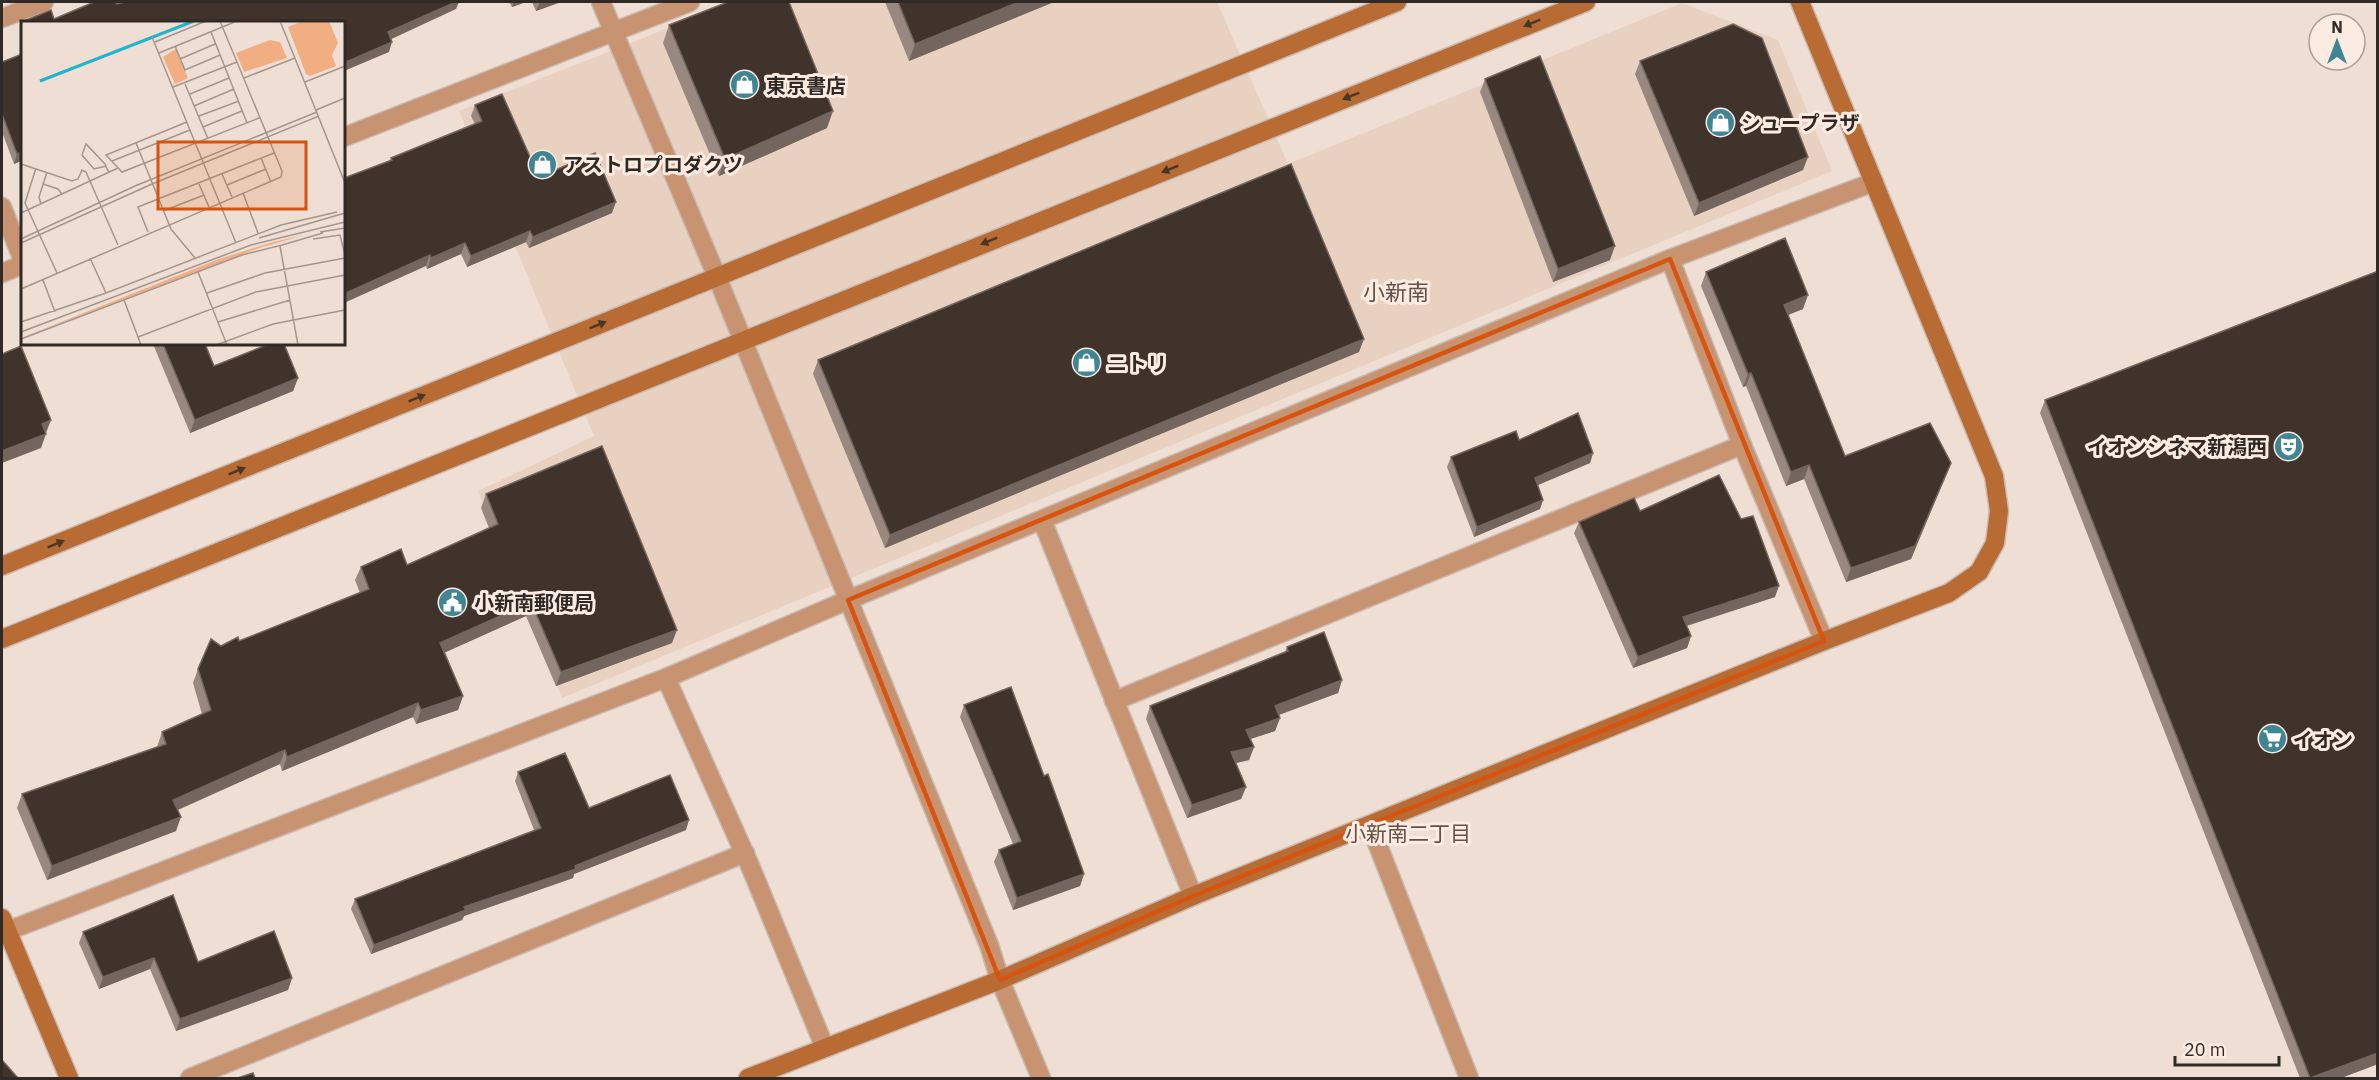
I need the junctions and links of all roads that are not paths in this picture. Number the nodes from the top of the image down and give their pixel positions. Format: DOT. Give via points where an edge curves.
graph roads {
  1 [pos="44,2"];
  2 [pos="601,2"];
  3 [pos="690,2"];
  4 [pos="1397,2"];
  5 [pos="1586,2"];
  6 [pos="1800,2"];
  7 [pos="2,18"];
  8 [pos="613,30"];
  9 [pos="345,137"];
  10 [pos="1874,182"];
  11 [pos="2,207"];
  12 [pos="21,255"];
  13 [pos="1670,259"];
  14 [pos="21,265"];
  15 [pos="2,273"];
  16 [pos="717,277"];
  17 [pos="742,340"];
  18 [pos="1742,445"];
  19 [pos="1042,520"];
  20 [pos="2,566"];
  21 [pos="848,600"];
  22 [pos="2,639"];
  23 [pos="1824,641"];
  24 [pos="666,678"];
  25 [pos="1114,701"];
  26 [pos="1370,825"];
  27 [pos="745,853"];
  28 [pos="1193,896"];
  29 [pos="3,927"];
  30 [pos="1000,980"];
  31 [pos="825,1048"];
  32 [pos="69,1078"];
  33 [pos="190,1078"];
  34 [pos="748,1078"];
  35 [pos="1041,1078"];
  36 [pos="1469,1078"];
  1 -- 7 [label="street"];
  2 -- 8 [label="street"];
  3 -- 8 [label="street"];
  4 -- 16 [label="street"];
  5 -- 17 [label="street, one-way"];
  6 -- 10 [label="street"];
  8 -- 9 [label="street"];
  8 -- 16 [label="street"];
  10 -- 13 [label="street"];
  10 -- 23 [label="street" via="1994,476 1999,511 1995,543 1979,572 1949,593"];
  11 -- 12 [label="street"];
  13 -- 18 [label="street"];
  13 -- 19 [label="street"];
  14 -- 15 [label="street"];
  16 -- 17 [label="street"];
  20 -- 16 [label="street, one-way"];
  17 -- 21 [label="street"];
  17 -- 22 [label="street"];
  18 -- 23 [label="street"];
  18 -- 25 [label="street"];
  19 -- 21 [label="street"];
  19 -- 25 [label="street"];
  21 -- 24 [label="street"];
  21 -- 30 [label="street" via="985,934"];
  23 -- 26 [label="street"];
  24 -- 27 [label="street"];
  24 -- 29 [label="street"];
  25 -- 28 [label="street"];
  26 -- 28 [label="street"];
  26 -- 36 [label="street"];
  27 -- 31 [label="street"];
  27 -- 33 [label="street"];
  28 -- 30 [label="street"];
  29 -- 32 [label="street"];
  30 -- 31 [label="street"];
  30 -- 35 [label="street"];
  31 -- 34 [label="street"];
}
